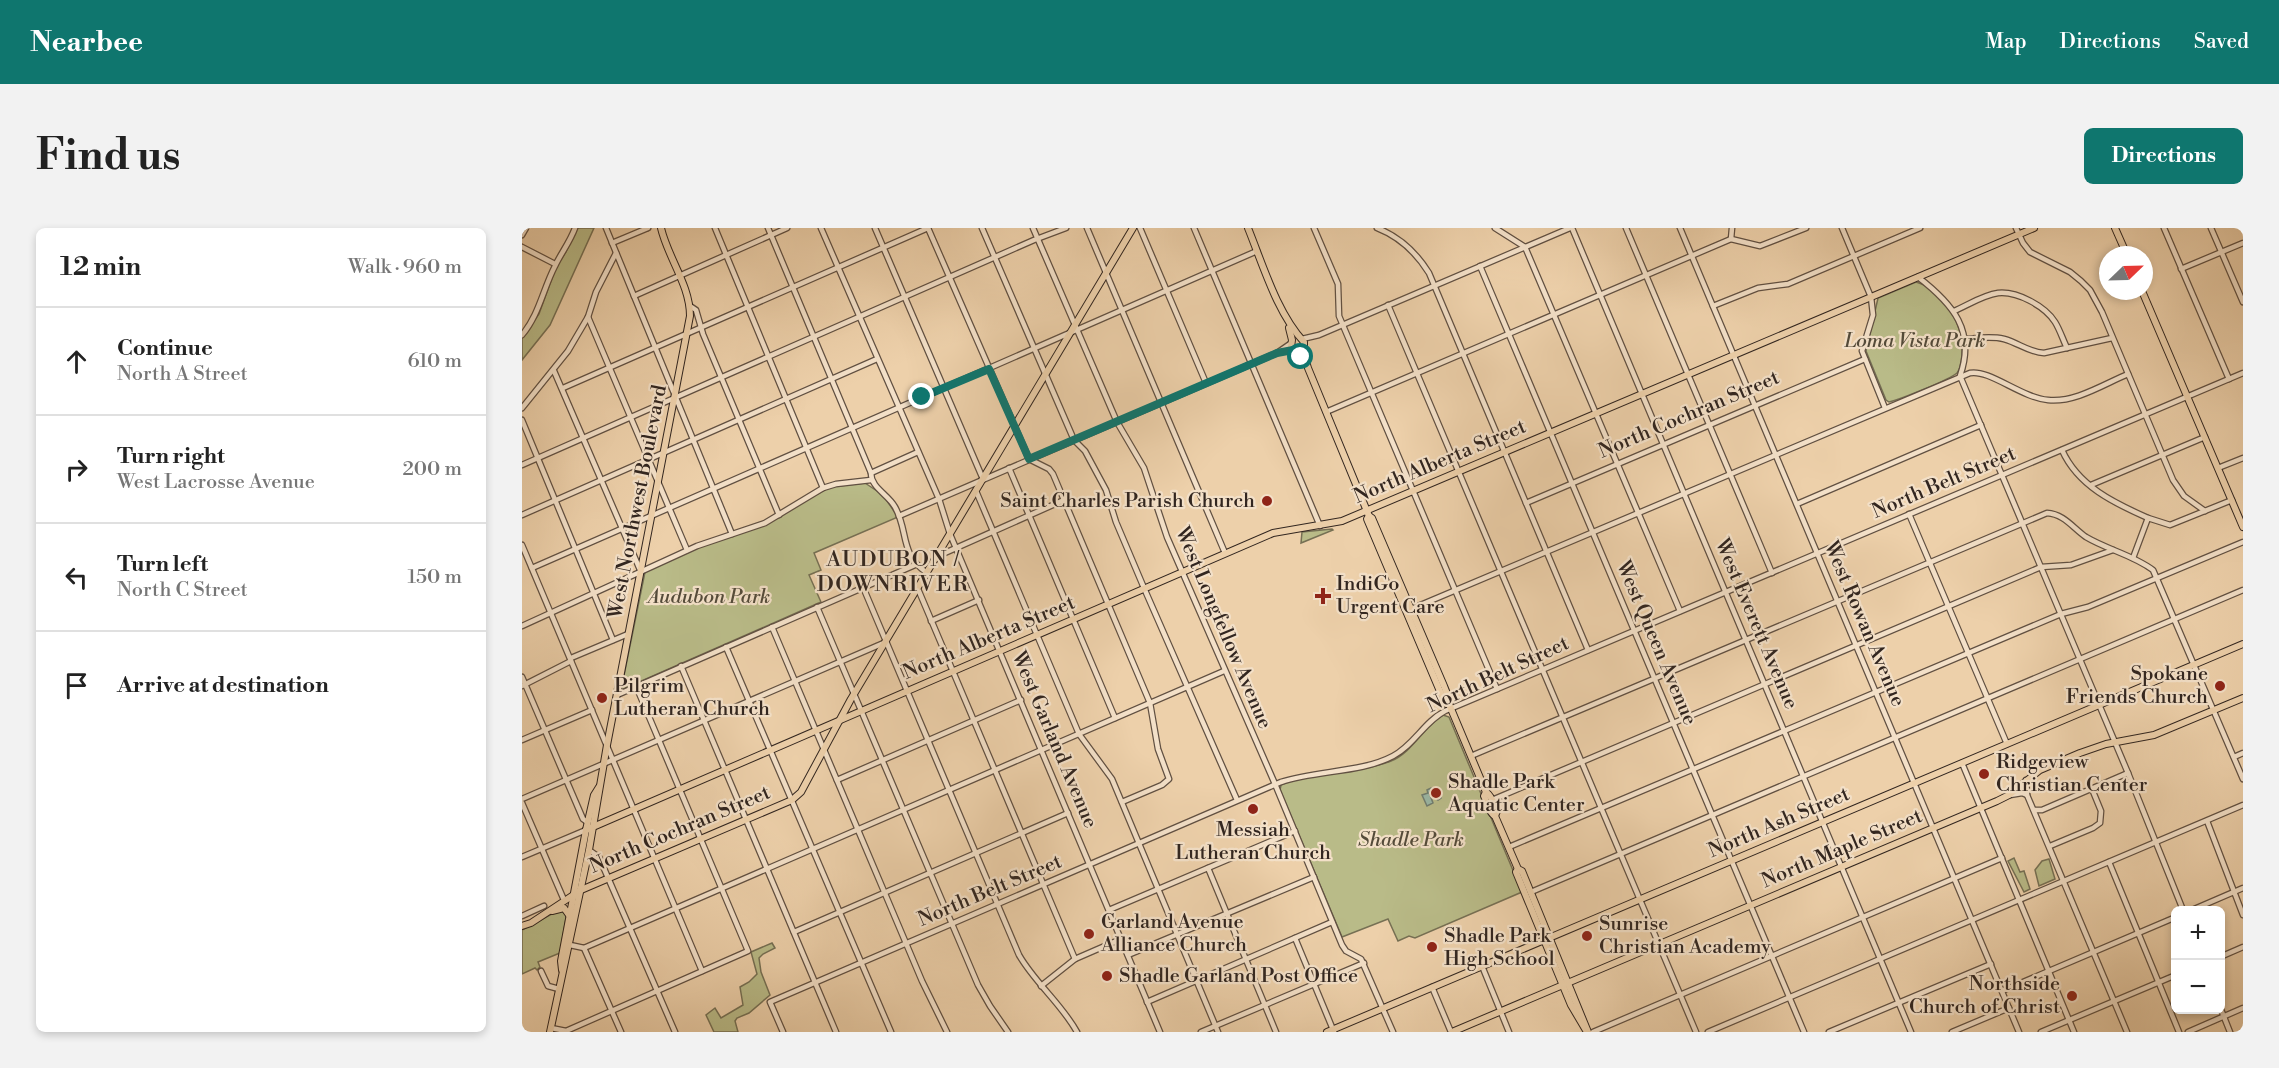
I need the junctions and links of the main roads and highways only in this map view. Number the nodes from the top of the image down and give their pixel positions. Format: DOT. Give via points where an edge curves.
graph roads {
  1 [pos="661,228"];
  2 [pos="1133,228"];
  3 [pos="1248,228"];
  4 [pos="2034,228"];
  5 [pos="2115,228"];
  6 [pos="2018,231"];
  7 [pos="2123,246"];
  8 [pos="2146,300"];
  9 [pos="1368,514"];
  10 [pos="2243,527"];
  11 [pos="1396,574"];
  12 [pos="1396,588"];
  13 [pos="1407,600"];
  14 [pos="2243,644"];
  15 [pos="853,697"];
  16 [pos="2243,698"];
  17 [pos="1450,707"];
  18 [pos="858,712"];
  19 [pos="841,719"];
  20 [pos="818,729"];
  21 [pos="832,735"];
  22 [pos="1486,792"];
  23 [pos="1495,816"];
  24 [pos="590,824"];
  25 [pos="586,830"];
  26 [pos="1517,871"];
  27 [pos="581,890"];
  28 [pos="573,894"];
  29 [pos="546,908"];
  30 [pos="570,915"];
  31 [pos="522,926"];
  32 [pos="1547,939"];
  33 [pos="562,972"];
  34 [pos="1566,984"];
  35 [pos="551,1030"];
  36 [pos="1332,1031"];
  37 [pos="1452,1032"];
  38 [pos="1589,1032"];
  1 -- 24 [label="main road, West Northwest Boulevard" via="690,306 688,333"];
  2 -- 15 [label="main road"];
  3 -- 9 [label="main road"];
  4 -- 6 [label="main road, North Alberta Street"];
  5 -- 7 [label="main road"];
  6 -- 9 [label="main road, North Alberta Street"];
  8 -- 10 [label="main road"];
  9 -- 11 [label="main road"];
  9 -- 12 [label="main road"];
  9 -- 18 [label="main road, North Alberta Street" via="1338,523 1281,530"];
  11 -- 12 [label="main road"];
  11 -- 13 [label="main road"];
  12 -- 13 [label="main road"];
  12 -- 17 [label="main road"];
  13 -- 17 [label="main road"];
  14 -- 32 [label="main road, North Ash Street"];
  15 -- 19 [label="main road"];
  15 -- 20 [label="main road" via="840,714"];
  16 -- 34 [label="main road, North Maple Street" via="2145,738 2098,747 2040,770 2009,795 1981,808"];
  17 -- 22 [label="main road"];
  18 -- 19 [label="main road, North Alberta Street"];
  18 -- 21 [label="main road, North Alberta Street"];
  19 -- 20 [label="main road, North Alberta Street"];
  19 -- 21 [label="main road"];
  20 -- 24 [label="main road, North Alberta Street"];
  21 -- 27 [label="main road, North Cochran Street" via="805,787 792,800"];
  22 -- 23 [label="main road" via="1484,796"];
  22 -- 23 [label="main road" via="1497,811"];
  23 -- 26 [label="main road"];
  24 -- 25 [label="main road, North Alberta Street"];
  24 -- 27 [label="main road, West Northwest Boulevard"];
  25 -- 28 [label="main road, West Northwest Boulevard"];
  26 -- 32 [label="main road"];
  26 -- 32 [label="main road" via="1522,871"];
  27 -- 28 [label="main road, North Cochran Street"];
  27 -- 33 [label="main road, West Northwest Boulevard"];
  28 -- 29 [label="main road, North Cochran Street"];
  28 -- 30 [label="main road, West Northwest Boulevard"];
  29 -- 30 [label="main road" via="564,908"];
  29 -- 31 [label="main road, North Cochran Street"];
  30 -- 33 [label="main road, West Northwest Boulevard"];
  32 -- 34 [label="main road"];
  32 -- 36 [label="main road, North Ash Street"];
  33 -- 35 [label="main road, West Northwest Boulevard"];
  34 -- 37 [label="main road, North Maple Street"];
  34 -- 38 [label="main road"];
}
